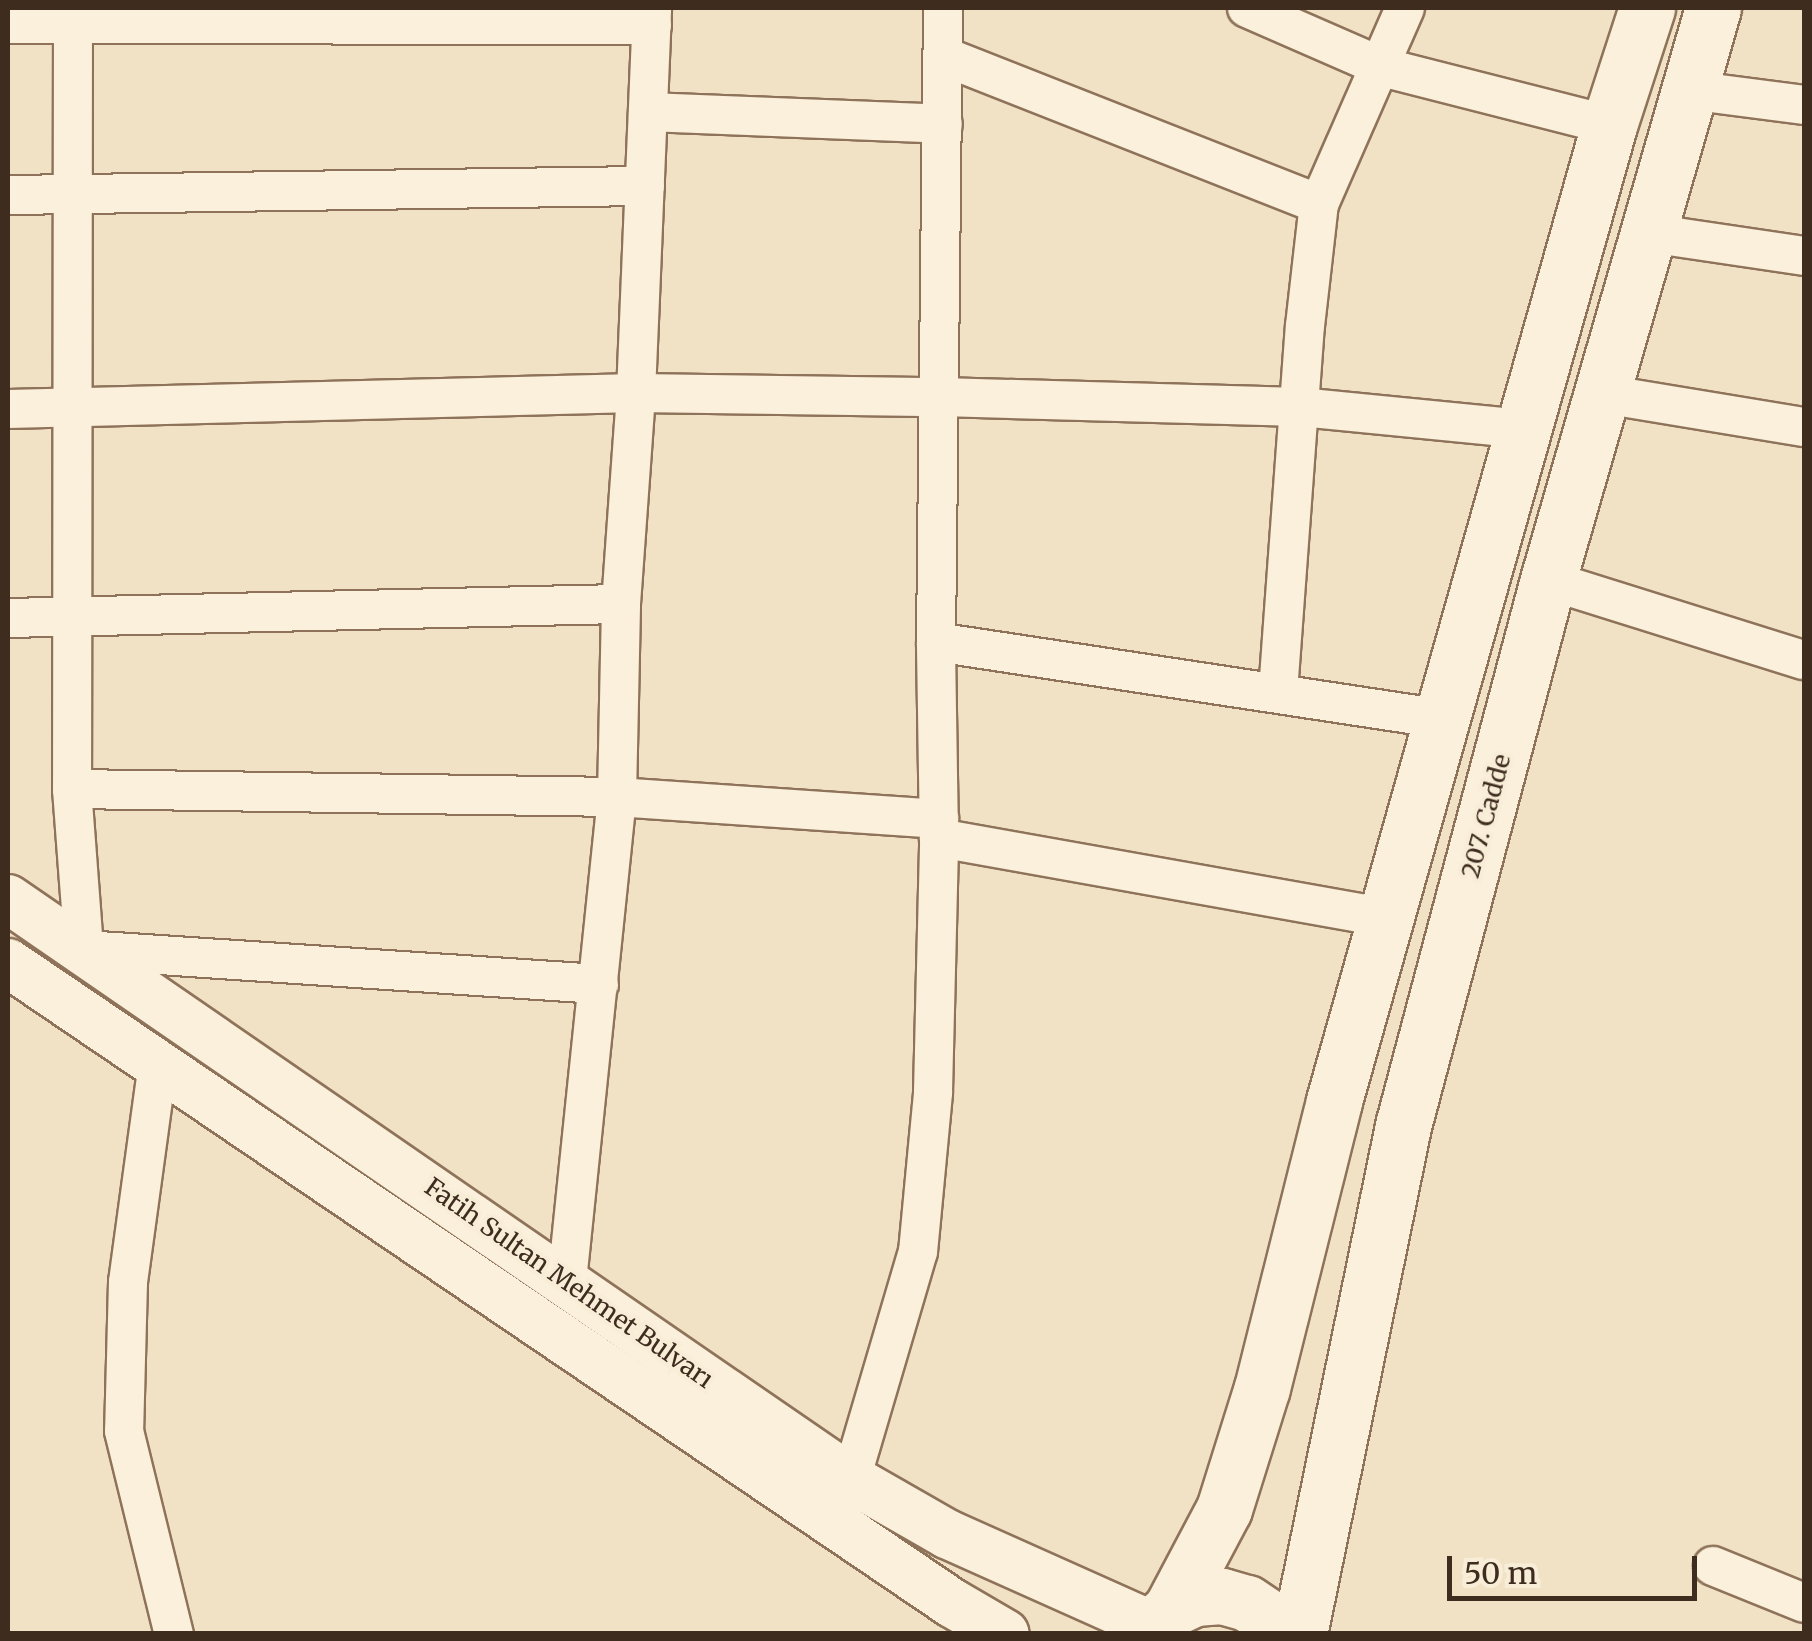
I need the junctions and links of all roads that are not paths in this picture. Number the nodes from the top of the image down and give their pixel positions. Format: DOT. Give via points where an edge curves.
graph roads {
  1 [pos="943,8"];
  2 [pos="1246,8"];
  3 [pos="1405,8"];
  4 [pos="1647,8"];
  5 [pos="1712,8"];
  6 [pos="73,14"];
  7 [pos="652,16"];
  8 [pos="8,24"];
  9 [pos="943,56"];
  10 [pos="1382,66"];
  11 [pos="1690,90"];
  12 [pos="1804,105"];
  13 [pos="648,112"];
  14 [pos="942,124"];
  15 [pos="1609,124"];
  16 [pos="645,186"];
  17 [pos="76,192"];
  18 [pos="8,195"];
  19 [pos="1319,204"];
  20 [pos="1649,233"];
  21 [pos="1804,256"];
  22 [pos="636,393"];
  23 [pos="1604,394"];
  24 [pos="941,397"];
  25 [pos="1300,406"];
  26 [pos="74,408"];
  27 [pos="8,409"];
  28 [pos="1804,428"];
  29 [pos="1524,429"];
  30 [pos="1548,580"];
  31 [pos="620,604"];
  32 [pos="74,616"];
  33 [pos="8,618"];
  34 [pos="936,642"];
  35 [pos="1804,660"];
  36 [pos="1278,692"];
  37 [pos="1443,719"];
  38 [pos="72,789"];
  39 [pos="617,796"];
  40 [pos="939,829"];
  41 [pos="8,899"];
  42 [pos="1386,918"];
  43 [pos="84,950"];
  44 [pos="8,963"];
  45 [pos="599,984"];
  46 [pos="158,1063"];
  47 [pos="567,1281"];
  48 [pos="851,1479"];
  49 [pos="1713,1566"];
  50 [pos="1804,1603"];
  51 [pos="1158,1623"];
  52 [pos="174,1634"];
  53 [pos="1005,1634"];
  54 [pos="1280,1634"];
  55 [pos="1299,1634"];
  1 -- 9 [label="street"];
  2 -- 10 [label="street"];
  3 -- 10 [label="street"];
  4 -- 15 [label="main road"];
  5 -- 11 [label="main road, 207. Cadde"];
  6 -- 7 [label="street"];
  6 -- 8 [label="street"];
  6 -- 17 [label="street"];
  7 -- 13 [label="street"];
  9 -- 14 [label="street"];
  9 -- 19 [label="street"];
  10 -- 15 [label="street"];
  10 -- 19 [label="street"];
  11 -- 12 [label="street"];
  11 -- 20 [label="main road, 207. Cadde"];
  13 -- 14 [label="street"];
  13 -- 16 [label="street"];
  14 -- 24 [label="street"];
  15 -- 29 [label="main road"];
  16 -- 17 [label="street"];
  16 -- 22 [label="street"];
  17 -- 18 [label="street"];
  17 -- 26 [label="street"];
  19 -- 25 [label="street"];
  20 -- 21 [label="street"];
  20 -- 23 [label="main road, 207. Cadde"];
  22 -- 24 [label="street"];
  22 -- 26 [label="street"];
  22 -- 31 [label="street"];
  23 -- 28 [label="street"];
  23 -- 30 [label="main road, 207. Cadde"];
  24 -- 25 [label="street"];
  24 -- 34 [label="street"];
  25 -- 29 [label="street"];
  25 -- 36 [label="street"];
  26 -- 27 [label="street"];
  26 -- 32 [label="street"];
  29 -- 37 [label="main road"];
  30 -- 35 [label="street"];
  30 -- 55 [label="main road, 207. Cadde" via="1403,1126"];
  31 -- 32 [label="street"];
  31 -- 39 [label="street"];
  32 -- 33 [label="street"];
  32 -- 38 [label="street"];
  34 -- 36 [label="street"];
  34 -- 40 [label="street"];
  36 -- 37 [label="street"];
  37 -- 42 [label="main road"];
  38 -- 39 [label="street"];
  38 -- 43 [label="street"];
  39 -- 40 [label="street"];
  39 -- 45 [label="street"];
  40 -- 42 [label="street"];
  40 -- 48 [label="street" via="933,1092 918,1252"];
  41 -- 43 [label="street, Fatih Sultan Mehmet Bulvarı"];
  42 -- 51 [label="main road" via="1224,1509"];
  43 -- 45 [label="street"];
  43 -- 47 [label="street, Fatih Sultan Mehmet Bulvarı"];
  44 -- 46 [label="street, Fatih Sultan Mehmet Bulvarı"];
  45 -- 47 [label="street"];
  46 -- 52 [label="street" via="128,1282 124,1431"];
  46 -- 53 [label="street, Fatih Sultan Mehmet Bulvarı"];
  47 -- 48 [label="street, Fatih Sultan Mehmet Bulvarı"];
  48 -- 51 [label="street, Fatih Sultan Mehmet Bulvarı" via="947,1534"];
  49 -- 50 [label="street"];
  51 -- 54 [label="main road" via="1195,1598 1222,1596 1247,1603"];
}
